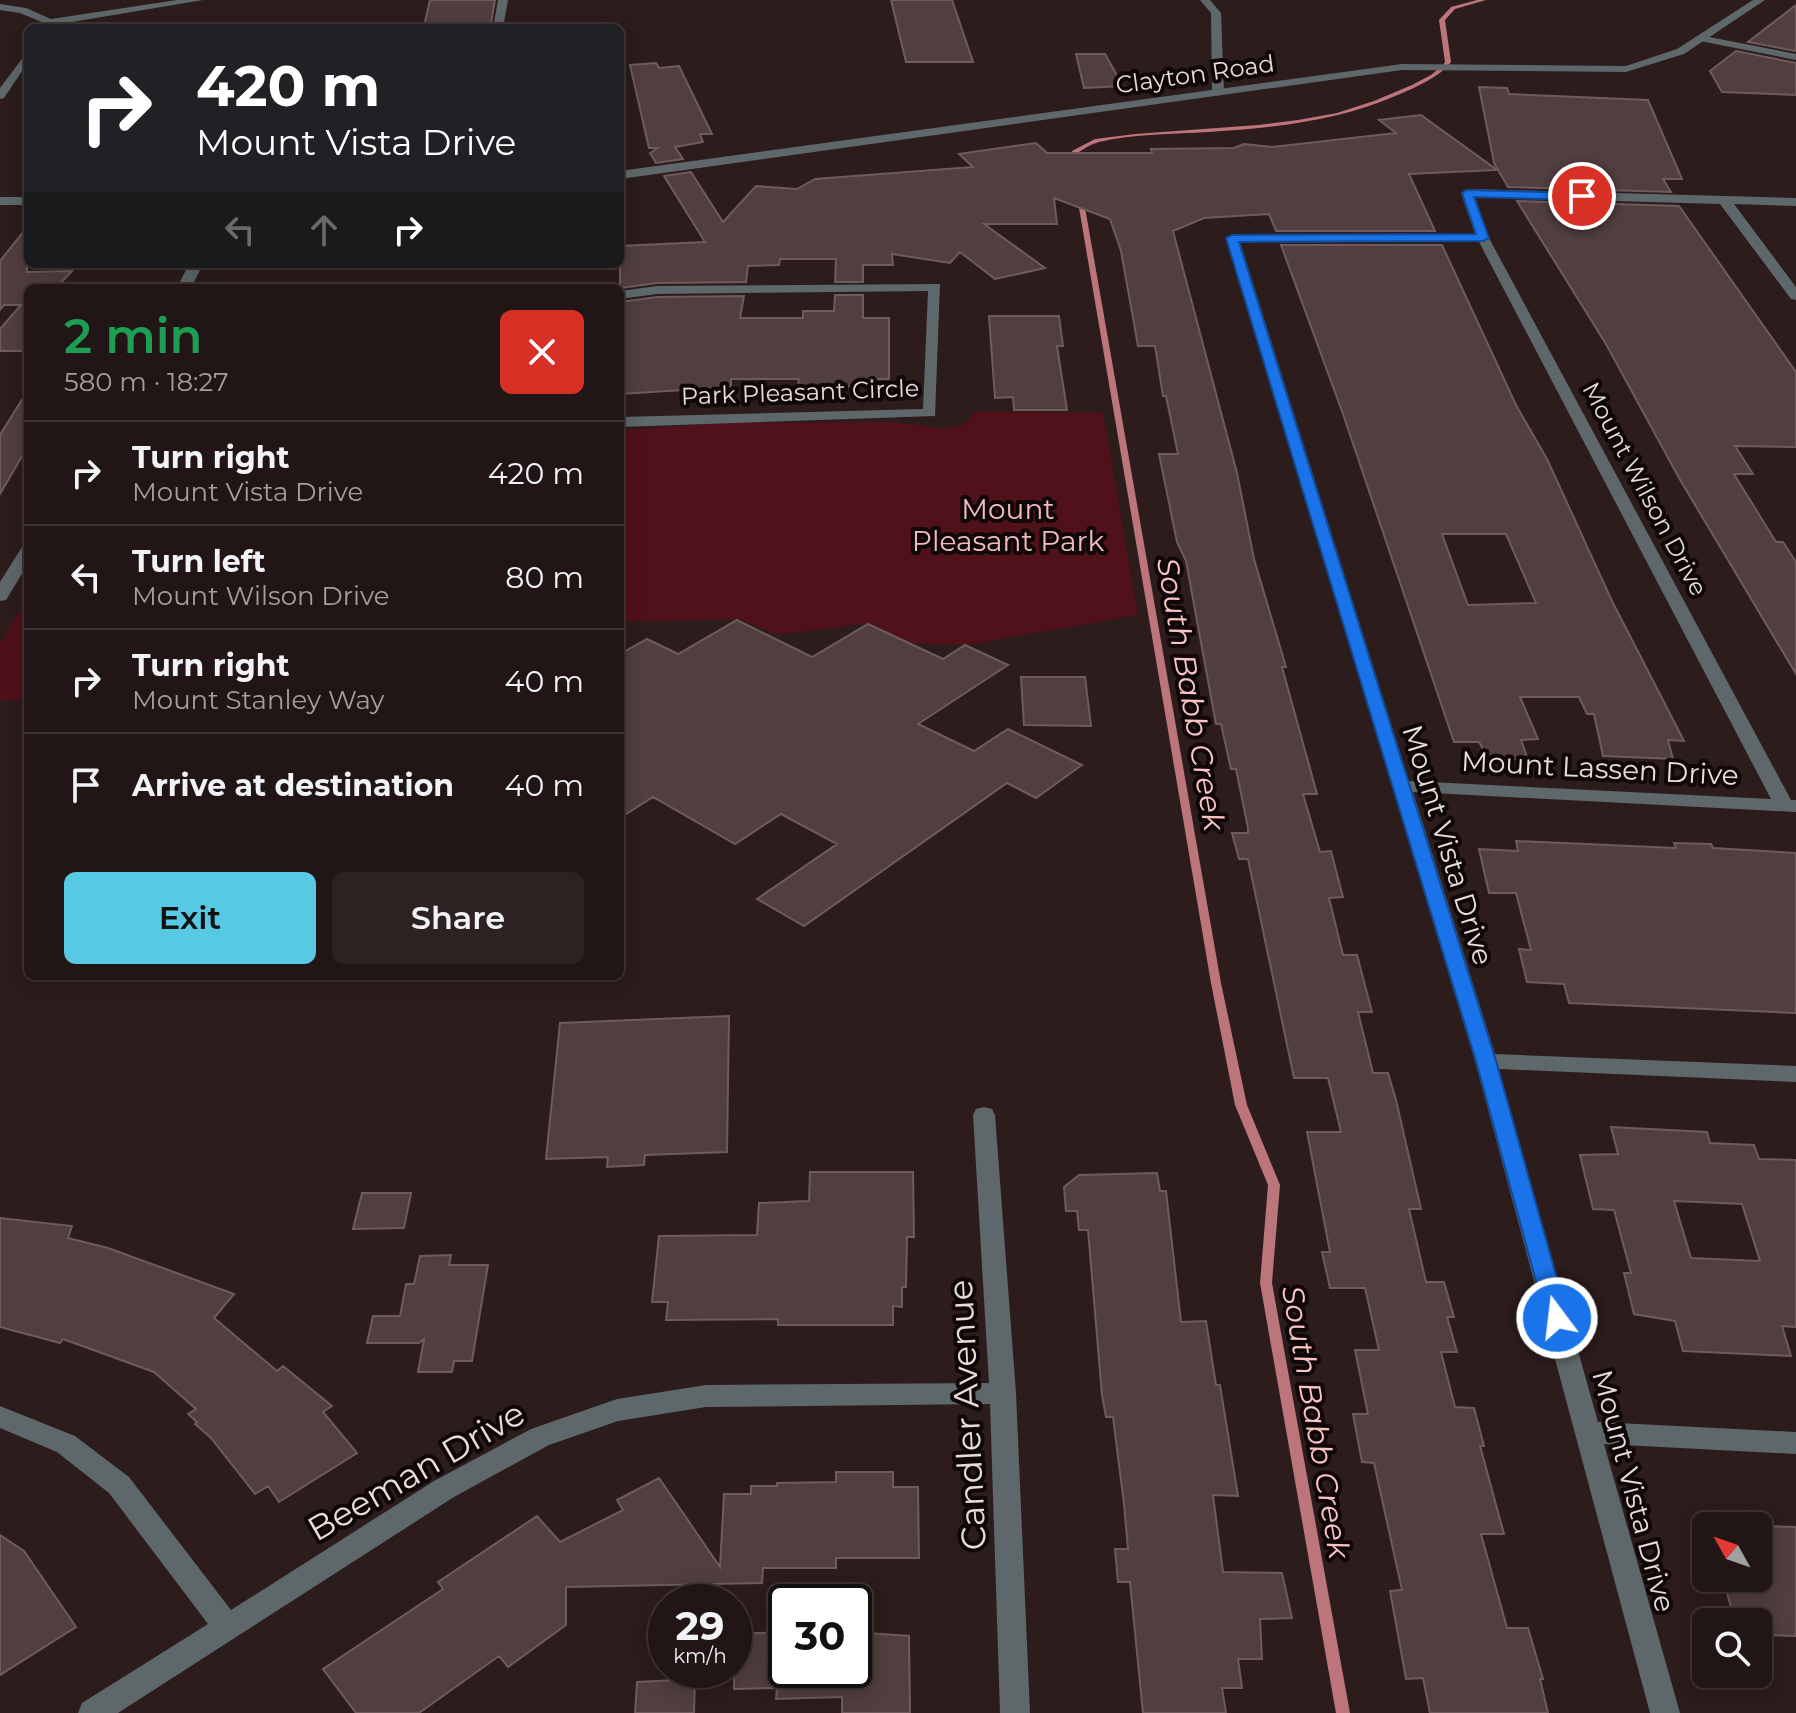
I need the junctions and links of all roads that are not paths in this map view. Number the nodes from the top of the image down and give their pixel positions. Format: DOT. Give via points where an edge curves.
graph roads {
  1 [pos="198,0"];
  2 [pos="503,0"];
  3 [pos="1205,0"];
  4 [pos="1760,0"];
  5 [pos="0,7"];
  6 [pos="46,24"];
  7 [pos="54,24"];
  8 [pos="499,24"];
  9 [pos="1704,39"];
  10 [pos="1796,57"];
  11 [pos="24,60"];
  12 [pos="1218,93"];
  13 [pos="0,96"];
  14 [pos="624,174"];
  15 [pos="1724,200"];
  16 [pos="0,201"];
  17 [pos="24,201"];
  18 [pos="1796,202"];
  19 [pos="1483,238"];
  20 [pos="624,294"];
  21 [pos="1796,296"];
  22 [pos="624,422"];
  23 [pos="24,557"];
  24 [pos="0,596"];
  25 [pos="1400,786"];
  26 [pos="1790,806"];
  27 [pos="1486,1061"];
  28 [pos="1796,1074"];
  29 [pos="984,1115"];
  30 [pos="1003,1393"];
  31 [pos="0,1417"];
  32 [pos="1589,1432"];
  33 [pos="1796,1443"];
  34 [pos="227,1627"];
  35 [pos="93,1713"];
  36 [pos="1015,1713"];
  37 [pos="1665,1713"];
  1 -- 7 [label="street"];
  2 -- 8 [label="street"];
  3 -- 12 [label="street" via="1216,13"];
  4 -- 9 [label="street, Clayton Road"];
  5 -- 6 [label="street" via="22,10"];
  9 -- 10 [label="street"];
  9 -- 12 [label="street, Clayton Road" via="1657,63 1626,69 1426,66"];
  11 -- 13 [label="street"];
  12 -- 14 [label="street, Clayton Road"];
  15 -- 18 [label="street"];
  15 -- 19 [label="street, Mount Wilson Drive" via="1467,193"];
  15 -- 21 [label="street"];
  16 -- 17 [label="street"];
  19 -- 25 [label="street, Mount Vista Drive" via="1232,238"];
  19 -- 26 [label="street, Mount Wilson Drive"];
  20 -- 22 [label="street, Park Pleasant Circle" via="935,287 930,413"];
  23 -- 24 [label="street"];
  25 -- 26 [label="street, Mount Lassen Drive"];
  25 -- 27 [label="street, Mount Vista Drive"];
  27 -- 28 [label="street"];
  27 -- 32 [label="street, Mount Vista Drive"];
  29 -- 30 [label="street, Candler Avenue"];
  30 -- 34 [label="street, Beeman Drive" via="706,1396 617,1410 540,1437 444,1489"];
  30 -- 36 [label="street, Candler Avenue"];
  31 -- 34 [label="street" via="66,1444 119,1485"];
  32 -- 33 [label="street"];
  32 -- 37 [label="street, Mount Vista Drive"];
  34 -- 35 [label="street, Beeman Drive"];
}
